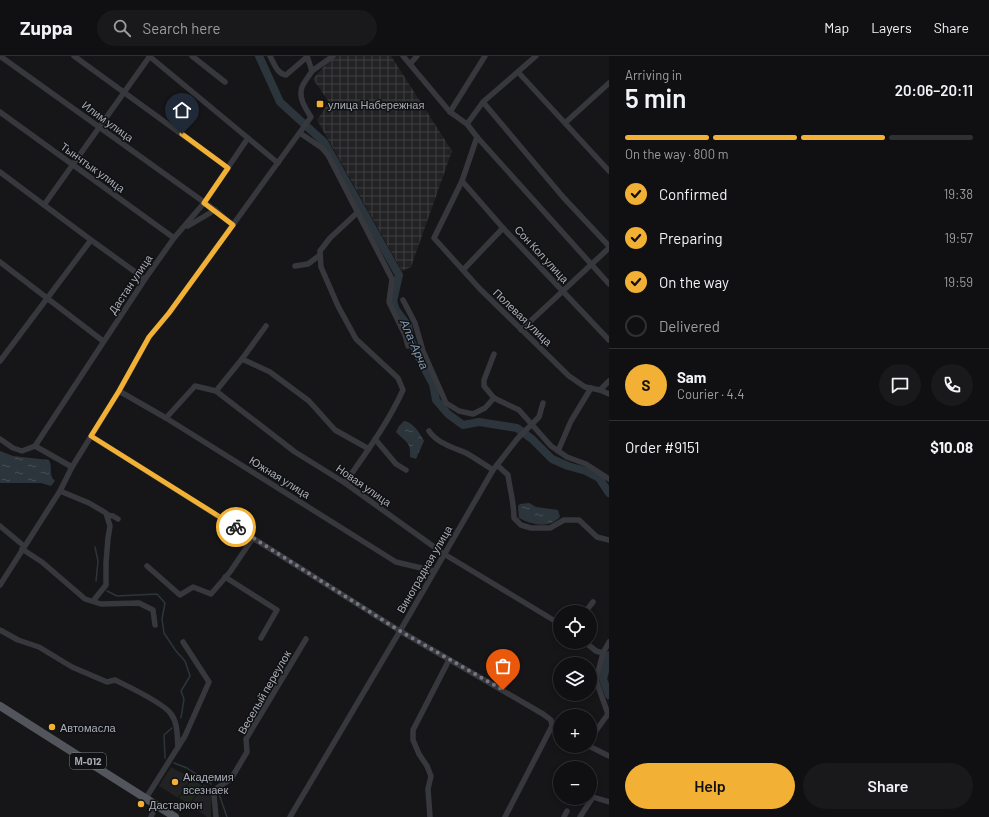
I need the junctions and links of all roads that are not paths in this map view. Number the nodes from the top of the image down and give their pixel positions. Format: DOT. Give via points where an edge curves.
graph roads {
  1 [pos="0,56"];
  2 [pos="74,56"];
  3 [pos="150,56"];
  4 [pos="192,56"];
  5 [pos="270,56"];
  6 [pos="307,56"];
  7 [pos="333,56"];
  8 [pos="403,56"];
  9 [pos="417,56"];
  10 [pos="485,56"];
  11 [pos="536,56"];
  12 [pos="410,64"];
  13 [pos="312,71"];
  14 [pos="518,72"];
  15 [pos="225,82"];
  16 [pos="609,83"];
  17 [pos="124,92"];
  18 [pos="483,102"];
  19 [pos="0,112"];
  20 [pos="450,112"];
  21 [pos="565,123"];
  22 [pos="467,124"];
  23 [pos="99,127"];
  24 [pos="300,133"];
  25 [pos="248,138"];
  26 [pos="477,138"];
  27 [pos="278,163"];
  28 [pos="72,165"];
  29 [pos="228,168"];
  30 [pos="0,172"];
  31 [pos="609,172"];
  32 [pos="462,181"];
  33 [pos="204,203"];
  34 [pos="44,205"];
  35 [pos="215,210"];
  36 [pos="358,212"];
  37 [pos="233,225"];
  38 [pos="503,228"];
  39 [pos="180,232"];
  40 [pos="174,238"];
  41 [pos="91,240"];
  42 [pos="609,247"];
  43 [pos="320,255"];
  44 [pos="0,262"];
  45 [pos="591,264"];
  46 [pos="295,266"];
  47 [pos="463,270"];
  48 [pos="145,279"];
  49 [pos="609,284"];
  50 [pos="562,290"];
  51 [pos="47,297"];
  52 [pos="404,300"];
  53 [pos="266,326"];
  54 [pos="521,330"];
  55 [pos="609,340"];
  56 [pos="103,341"];
  57 [pos="408,346"];
  58 [pos="494,354"];
  59 [pos="242,359"];
  60 [pos="0,361"];
  61 [pos="609,381"];
  62 [pos="591,388"];
  63 [pos="600,390"];
  64 [pos="119,391"];
  65 [pos="216,391"];
  66 [pos="609,394"];
  67 [pos="494,398"];
  68 [pos="543,403"];
  69 [pos="166,418"];
  70 [pos="531,423"];
  71 [pos="429,431"];
  72 [pos="91,436"];
  73 [pos="0,439"];
  74 [pos="375,439"];
  75 [pos="35,446"];
  76 [pos="369,449"];
  77 [pos="558,451"];
  78 [pos="72,467"];
  79 [pos="495,467"];
  80 [pos="406,470"];
  81 [pos="609,479"];
  82 [pos="345,483"];
  83 [pos="60,491"];
  84 [pos="107,515"];
  85 [pos="118,519"];
  86 [pos="0,526"];
  87 [pos="254,538"];
  88 [pos="609,540"];
  89 [pos="23,547"];
  90 [pos="444,554"];
  91 [pos="147,566"];
  92 [pos="434,571"];
  93 [pos="225,577"];
  94 [pos="0,585"];
  95 [pos="93,601"];
  96 [pos="594,602"];
  97 [pos="591,605"];
  98 [pos="553,620"];
  99 [pos="155,625"];
  100 [pos="0,630"];
  101 [pos="400,631"];
  102 [pos="261,638"];
  103 [pos="306,639"];
  104 [pos="183,642"];
  105 [pos="609,642"];
  106 [pos="594,649"];
  107 [pos="603,653"];
  108 [pos="450,660"];
  109 [pos="0,706"];
  110 [pos="552,726"];
  111 [pos="597,729"];
  112 [pos="178,747"];
  113 [pos="597,750"];
  114 [pos="609,756"];
  115 [pos="146,798"];
  116 [pos="609,802"];
  117 [pos="156,805"];
  118 [pos="567,811"];
  119 [pos="151,817"];
  120 [pos="175,817"];
  121 [pos="216,817"];
  122 [pos="290,817"];
  123 [pos="430,817"];
  124 [pos="505,817"];
  125 [pos="564,817"];
  126 [pos="580,817"];
  1 -- 23 [label="street, Илим улица"];
  2 -- 17 [label="street"];
  3 -- 17 [label="street"];
  3 -- 25 [label="street"];
  4 -- 15 [label="street"];
  5 -- 6 [label="street" via="279,72 286,75"];
  6 -- 13 [label="street"];
  7 -- 13 [label="street"];
  8 -- 12 [label="street"];
  9 -- 12 [label="street"];
  10 -- 20 [label="street"];
  11 -- 14 [label="street"];
  12 -- 20 [label="street"];
  13 -- 24 [label="street" via="302,87 301,94 311,118"];
  14 -- 18 [label="street"];
  14 -- 21 [label="street"];
  16 -- 21 [label="street"];
  17 -- 23 [label="street"];
  17 -- 29 [label="street"];
  18 -- 22 [label="street"];
  18 -- 42 [label="street"];
  19 -- 28 [label="street, Тынчтык улица"];
  20 -- 22 [label="street"];
  21 -- 31 [label="street"];
  22 -- 26 [label="street"];
  23 -- 28 [label="street"];
  23 -- 33 [label="street, Илим улица"];
  24 -- 27 [label="street"];
  24 -- 36 [label="street" via="328,155"];
  25 -- 27 [label="street"];
  25 -- 29 [label="street, Дастан улица"];
  26 -- 32 [label="street"];
  26 -- 45 [label="street"];
  27 -- 37 [label="street"];
  28 -- 34 [label="street"];
  28 -- 40 [label="street, Тынчтык улица"];
  29 -- 33 [label="street, Дастан улица"];
  30 -- 34 [label="street"];
  32 -- 38 [label="street, Сон Кол улица"];
  32 -- 47 [label="street, Полевая улица" via="434,238"];
  33 -- 35 [label="street, Илим улица"];
  33 -- 39 [label="street, Дастан улица"];
  34 -- 41 [label="street"];
  35 -- 37 [label="street, Илим улица"];
  35 -- 39 [label="street" via="192,222"];
  36 -- 43 [label="street" via="330,238 320,251"];
  36 -- 57 [label="street" via="392,279 389,302"];
  37 -- 64 [label="street" via="149,337"];
  38 -- 47 [label="street"];
  38 -- 50 [label="street, Сон Кол улица"];
  39 -- 40 [label="street, Дастан улица"];
  40 -- 48 [label="street, Дастан улица"];
  41 -- 48 [label="street"];
  41 -- 51 [label="street"];
  42 -- 45 [label="street"];
  43 -- 46 [label="street" via="308,264"];
  43 -- 74 [label="street" via="320,267 356,339 398,378 403,390"];
  44 -- 51 [label="street"];
  45 -- 49 [label="street"];
  45 -- 50 [label="street"];
  47 -- 54 [label="street, Полевая улица"];
  48 -- 56 [label="street, Дастан улица"];
  50 -- 54 [label="street"];
  50 -- 55 [label="street, Сон Кол улица"];
  51 -- 56 [label="street"];
  51 -- 60 [label="street"];
  52 -- 67 [label="street" via="446,403 459,411 473,414 485,408"];
  53 -- 59 [label="street"];
  54 -- 62 [label="street, Полевая улица" via="569,376"];
  56 -- 75 [label="street, Дастан улица"];
  58 -- 67 [label="street" via="484,380 484,386"];
  59 -- 65 [label="street"];
  59 -- 76 [label="street" via="270,372 309,401 335,430"];
  61 -- 63 [label="street"];
  62 -- 63 [label="street, Полевая улица"];
  62 -- 77 [label="street"];
  63 -- 66 [label="street, Полевая улица"];
  64 -- 69 [label="street, Южная улица"];
  64 -- 72 [label="street"];
  65 -- 69 [label="street, Новая улица" via="195,386"];
  65 -- 82 [label="street, Новая улица" via="295,452"];
  67 -- 70 [label="street" via="518,410"];
  68 -- 70 [label="street, Виноградная улица" via="539,417"];
  69 -- 92 [label="street, Южная улица" via="396,562"];
  70 -- 77 [label="street"];
  70 -- 79 [label="street, Виноградная улица"];
  71 -- 79 [label="street" via="433,438"];
  72 -- 78 [label="street"];
  72 -- 87 [label="street"];
  73 -- 75 [label="street" via="22,451"];
  74 -- 76 [label="street"];
  74 -- 80 [label="street" via="396,464"];
  75 -- 78 [label="street"];
  76 -- 82 [label="street"];
  77 -- 81 [label="street" via="586,464"];
  78 -- 83 [label="street"];
  79 -- 88 [label="street" via="508,475 514,503 514,518 521,525 550,528 564,520 579,520 597,537"];
  79 -- 90 [label="street, Виноградная улица"];
  82 -- 90 [label="street, Новая улица"];
  83 -- 84 [label="street"];
  83 -- 89 [label="street"];
  84 -- 85 [label="street"];
  84 -- 95 [label="street" via="110,526 106,584"];
  86 -- 89 [label="street"];
  87 -- 93 [label="street"];
  87 -- 101 [label="street"];
  89 -- 94 [label="street"];
  89 -- 95 [label="street" via="85,599"];
  90 -- 92 [label="street, Виноградная улица"];
  90 -- 98 [label="street, Новая улица"];
  91 -- 93 [label="street" via="180,595 193,587 211,594"];
  92 -- 101 [label="street, Виноградная улица"];
  93 -- 102 [label="street" via="277,610"];
  95 -- 99 [label="street" via="101,604 139,603 153,610"];
  96 -- 97 [label="street"];
  100 -- 112 [label="street" via="39,647 72,668 107,682 115,680 158,703 171,713 177,727"];
  101 -- 108 [label="street"];
  101 -- 122 [label="street, Виноградная улица"];
  103 -- 121 [label="street, Веселый переулок" via="246,739 247,752 231,778 217,788 214,795"];
  104 -- 112 [label="street" via="208,682"];
  105 -- 107 [label="street"];
  106 -- 107 [label="street"];
  107 -- 111 [label="street" via="596,680 608,714"];
  108 -- 110 [label="street" via="543,714 551,720"];
  108 -- 123 [label="street" via="413,730 413,740 431,776 428,789"];
  109 -- 115 [label="main road, М-012"];
  110 -- 124 [label="street"];
  112 -- 115 [label="street"];
  113 -- 114 [label="street"];
  115 -- 117 [label="main road, М-012"];
  116 -- 126 [label="street" via="593,797"];
  117 -- 119 [label="street"];
  117 -- 120 [label="main road, М-012"];
  118 -- 125 [label="street"];
}
